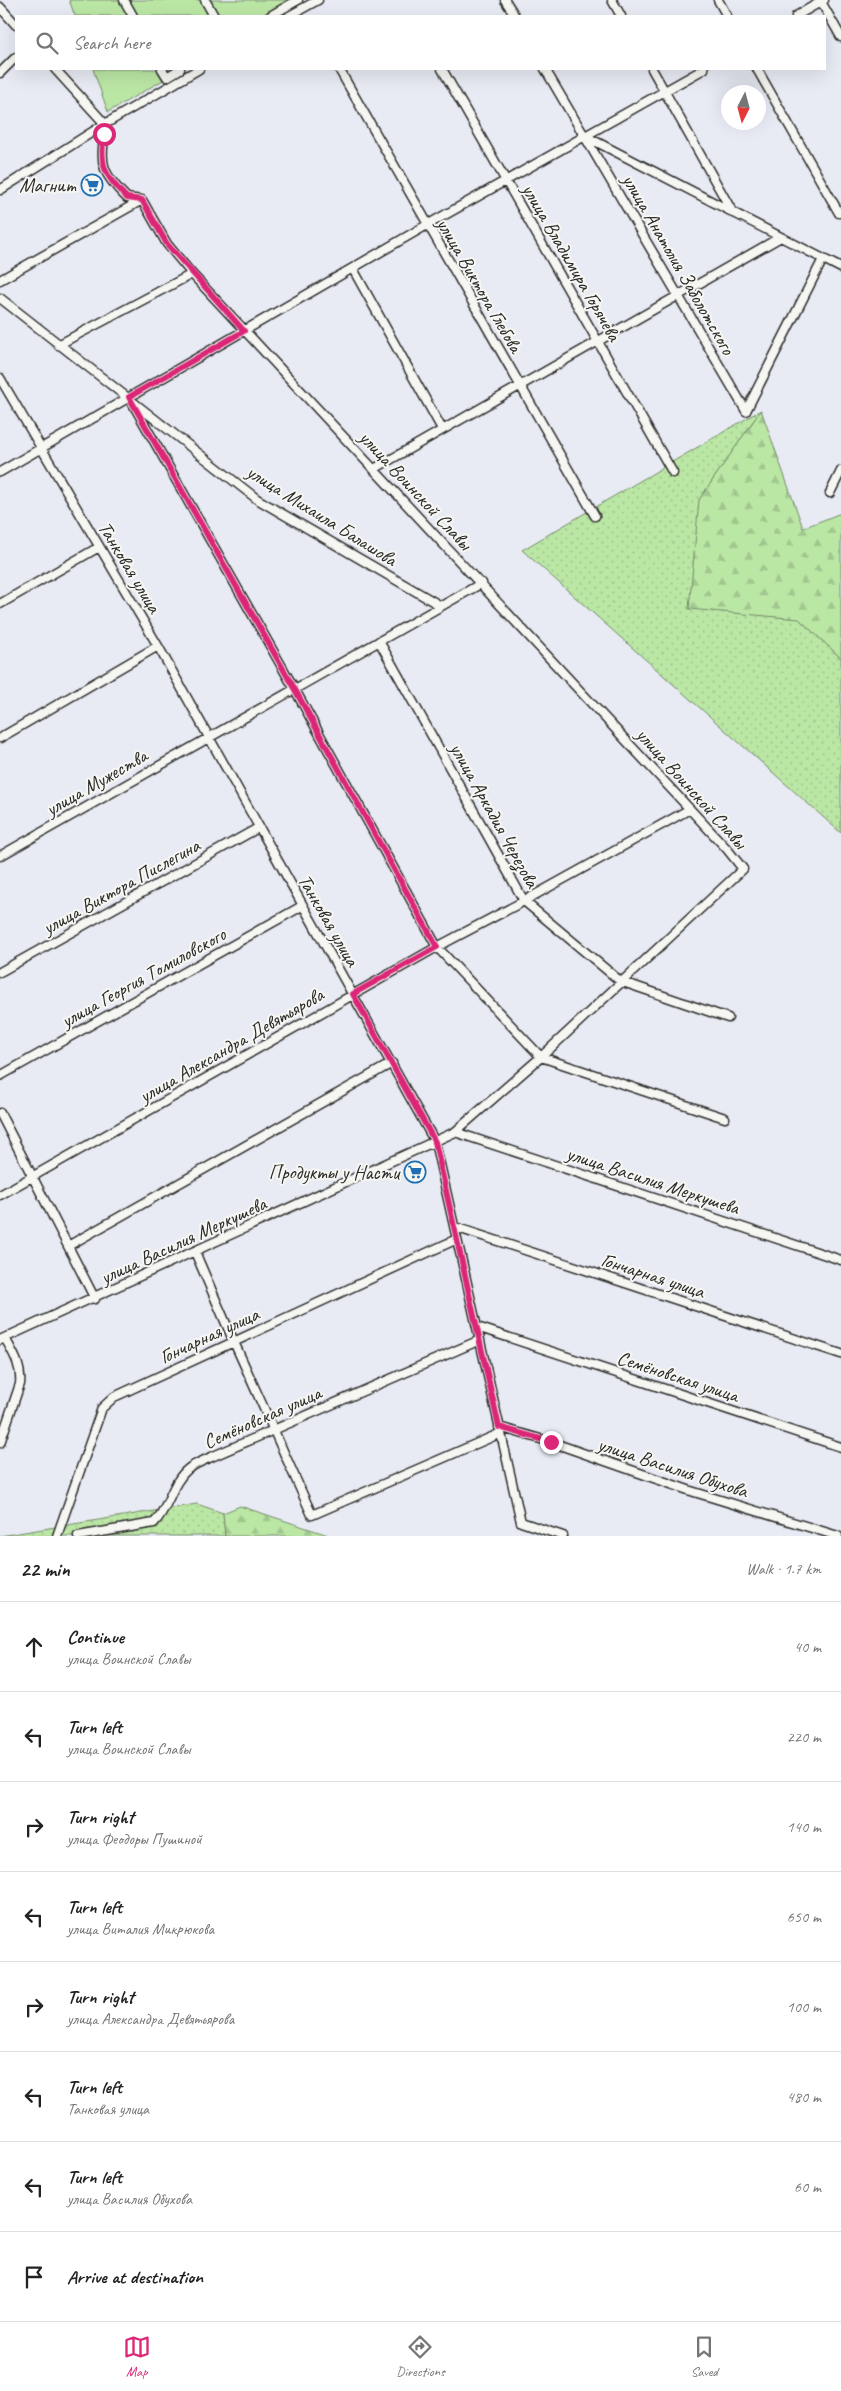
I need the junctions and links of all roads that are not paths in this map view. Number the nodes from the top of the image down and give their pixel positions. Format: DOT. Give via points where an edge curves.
graph roads {
  1 [pos="124,0"];
  2 [pos="205,0"];
  3 [pos="298,0"];
  4 [pos="318,0"];
  5 [pos="505,0"];
  6 [pos="612,0"];
  7 [pos="718,0"];
  8 [pos="822,0"];
  9 [pos="285,3"];
  10 [pos="0,7"];
  11 [pos="304,8"];
  12 [pos="132,15"];
  13 [pos="213,15"];
  14 [pos="271,15"];
  15 [pos="292,15"];
  16 [pos="308,15"];
  17 [pos="514,15"];
  18 [pos="621,15"];
  19 [pos="726,15"];
  20 [pos="798,15"];
  21 [pos="15,24"];
  22 [pos="841,37"];
  23 [pos="15,58"];
  24 [pos="56,70"];
  25 [pos="163,70"];
  26 [pos="178,70"];
  27 [pos="197,70"];
  28 [pos="339,70"];
  29 [pos="443,70"];
  30 [pos="546,70"];
  31 [pos="653,70"];
  32 [pos="702,70"];
  33 [pos="758,70"];
  34 [pos="0,73"];
  35 [pos="665,90"];
  36 [pos="105,124"];
  37 [pos="584,135"];
  38 [pos="507,180"];
  39 [pos="0,190"];
  40 [pos="142,200"];
  41 [pos="839,213"];
  42 [pos="734,214"];
  43 [pos="427,225"];
  44 [pos="779,238"];
  45 [pos="823,259"];
  46 [pos="841,268"];
  47 [pos="353,269"];
  48 [pos="192,274"];
  49 [pos="0,280"];
  50 [pos="679,294"];
  51 [pos="0,298"];
  52 [pos="244,331"];
  53 [pos="598,341"];
  54 [pos="58,346"];
  55 [pos="0,378"];
  56 [pos="520,386"];
  57 [pos="129,397"];
  58 [pos="442,429"];
  59 [pos="42,448"];
  60 [pos="374,469"];
  61 [pos="841,471"];
  62 [pos="0,472"];
  63 [pos="673,472"];
  64 [pos="830,493"];
  65 [pos="595,516"];
  66 [pos="99,547"];
  67 [pos="482,583"];
  68 [pos="0,604"];
  69 [pos="441,606"];
  70 [pos="379,642"];
  71 [pos="158,646"];
  72 [pos="294,688"];
  73 [pos="209,736"];
  74 [pos="0,738"];
  75 [pos="690,809"];
  76 [pos="258,828"];
  77 [pos="0,856"];
  78 [pos="743,869"];
  79 [pos="524,901"];
  80 [pos="302,906"];
  81 [pos="437,947"];
  82 [pos="0,972"];
  83 [pos="620,982"];
  84 [pos="353,994"];
  85 [pos="728,1018"];
  86 [pos="541,1057"];
  87 [pos="392,1063"];
  88 [pos="0,1076"];
  89 [pos="0,1113"];
  90 [pos="725,1118"];
  91 [pos="455,1132"];
  92 [pos="435,1142"];
  93 [pos="34,1176"];
  94 [pos="0,1195"];
  95 [pos="455,1227"];
  96 [pos="457,1239"];
  97 [pos="68,1246"];
  98 [pos="196,1252"];
  99 [pos="841,1260"];
  100 [pos="95,1299"];
  101 [pos="477,1327"];
  102 [pos="2,1339"];
  103 [pos="480,1340"];
  104 [pos="234,1342"];
  105 [pos="841,1354"];
  106 [pos="273,1430"];
  107 [pos="500,1430"];
  108 [pos="0,1443"];
  109 [pos="841,1446"];
  110 [pos="57,1536"];
  111 [pos="78,1536"];
  112 [pos="563,1536"];
  113 [pos="838,1536"];
  1 -- 12 [label="street"];
  2 -- 13 [label="street"];
  3 -- 9 [label="street"];
  4 -- 11 [label="street"];
  5 -- 17 [label="street"];
  6 -- 18 [label="street"];
  7 -- 19 [label="street"];
  8 -- 20 [label="street"];
  8 -- 22 [label="street"];
  9 -- 14 [label="street"];
  10 -- 21 [label="street"];
  11 -- 15 [label="street"];
  11 -- 16 [label="street"];
  23 -- 34 [label="street"];
  24 -- 36 [label="street"];
  25 -- 26 [label="street" via="167,77"];
  27 -- 36 [label="street"];
  28 -- 43 [label="street, улица Виктора Глебова"];
  29 -- 38 [label="street, улица Владимира Горячева"];
  30 -- 37 [label="street, улица Анатолия Заболотского"];
  31 -- 35 [label="street"];
  32 -- 35 [label="street"];
  33 -- 41 [label="street"];
  35 -- 37 [label="street"];
  35 -- 42 [label="street"];
  36 -- 39 [label="street"];
  36 -- 40 [label="street" via="101,158 106,174 127,198"];
  37 -- 38 [label="street"];
  37 -- 42 [label="street, улица Анатолия Заболотского"];
  37 -- 50 [label="street, улица Анатолия Заболотского"];
  38 -- 43 [label="street"];
  38 -- 53 [label="street, улица Владимира Горячева"];
  40 -- 48 [label="street, улица Воинской Славы" via="167,244"];
  40 -- 49 [label="street"];
  42 -- 44 [label="street, улица Анатолия Заболотского"];
  43 -- 47 [label="street"];
  43 -- 56 [label="street, улица Виктора Глебова"];
  44 -- 45 [label="street, улица Анатолия Заболотского"];
  44 -- 50 [label="street"];
  45 -- 46 [label="street, улица Анатолия Заболотского"];
  45 -- 50 [label="street, улица Анатолия Заболотского" via="746,411"];
  47 -- 52 [label="street"];
  47 -- 58 [label="street"];
  48 -- 52 [label="street, улица Воинской Славы"];
  48 -- 54 [label="street"];
  50 -- 53 [label="street"];
  51 -- 54 [label="street, улица Михаила Балашова"];
  52 -- 57 [label="street"];
  52 -- 60 [label="street, улица Воинской Славы"];
  53 -- 56 [label="street"];
  53 -- 63 [label="street, улица Владимира Горячева"];
  54 -- 57 [label="street, улица Михаила Балашова"];
  55 -- 59 [label="street, Танковая улица"];
  56 -- 58 [label="street"];
  56 -- 65 [label="street, улица Виктора Глебова"];
  57 -- 59 [label="street"];
  57 -- 69 [label="street, улица Михаила Балашова" via="257,499"];
  57 -- 72 [label="street"];
  58 -- 60 [label="street"];
  59 -- 62 [label="street"];
  59 -- 66 [label="street, Танковая улица"];
  60 -- 67 [label="street, улица Воинской Славы"];
  61 -- 64 [label="street"];
  66 -- 68 [label="street"];
  66 -- 71 [label="street, Танковая улица"];
  67 -- 69 [label="street, улица Мужества"];
  67 -- 75 [label="street, улица Воинской Славы"];
  69 -- 70 [label="street, улица Мужества"];
  70 -- 72 [label="street, улица Мужества"];
  70 -- 79 [label="street, улица Аркадия Черезова"];
  71 -- 73 [label="street, Танковая улица"];
  71 -- 74 [label="street"];
  72 -- 73 [label="street, улица Мужества"];
  72 -- 81 [label="street"];
  73 -- 76 [label="street, Танковая улица"];
  73 -- 77 [label="street, улица Мужества"];
  75 -- 78 [label="street, улица Воинской Славы"];
  75 -- 79 [label="street, улица Александра Девятьярова"];
  76 -- 80 [label="street, Танковая улица"];
  76 -- 82 [label="street, улица Виктора Пислегина"];
  78 -- 83 [label="street, улица Василия Меркушева"];
  79 -- 81 [label="street, улица Александра Девятьярова"];
  79 -- 83 [label="street, улица Аркадия Черезова"];
  80 -- 84 [label="street, Танковая улица"];
  80 -- 88 [label="street, улица Георгия Томиловского"];
  81 -- 84 [label="street, улица Александра Девятьярова"];
  81 -- 86 [label="street"];
  83 -- 85 [label="street, улица Аркадия Черезова"];
  83 -- 86 [label="street, улица Василия Меркушева"];
  84 -- 87 [label="street, Танковая улица"];
  84 -- 93 [label="street, улица Александра Девятьярова"];
  86 -- 90 [label="street"];
  86 -- 91 [label="street, улица Василия Меркушева"];
  87 -- 92 [label="street, Танковая улица"];
  87 -- 97 [label="street"];
  89 -- 93 [label="street"];
  91 -- 92 [label="street, улица Василия Меркушева"];
  91 -- 99 [label="street, улица Василия Меркушева"];
  92 -- 95 [label="street, Танковая улица"];
  92 -- 98 [label="street, улица Василия Меркушева"];
  93 -- 94 [label="street, улица Александра Девятьярова"];
  93 -- 97 [label="street"];
  95 -- 96 [label="street, Танковая улица"];
  95 -- 105 [label="street, Гончарная улица"];
  96 -- 101 [label="street, Танковая улица"];
  96 -- 104 [label="street, Гончарная улица"];
  97 -- 100 [label="street"];
  98 -- 100 [label="street, улица Василия Меркушева"];
  98 -- 104 [label="street"];
  100 -- 102 [label="street, улица Василия Меркушева"];
  101 -- 103 [label="street, Танковая улица"];
  101 -- 109 [label="street, Семёновская улица"];
  102 -- 108 [label="street, улица Василия Меркушева" via="21,1375"];
  103 -- 106 [label="street, Семёновская улица"];
  103 -- 107 [label="street, Танковая улица"];
  104 -- 106 [label="street"];
  104 -- 110 [label="street, Гончарная улица" via="114,1397 102,1408"];
  106 -- 107 [label="street" via="312,1515"];
  106 -- 111 [label="street, Семёновская улица" via="188,1469 177,1483 162,1515 154,1523"];
  107 -- 112 [label="street, Танковая улица" via="521,1522"];
  107 -- 113 [label="street, улица Василия Обухова" via="551,1442 690,1491"];
}
